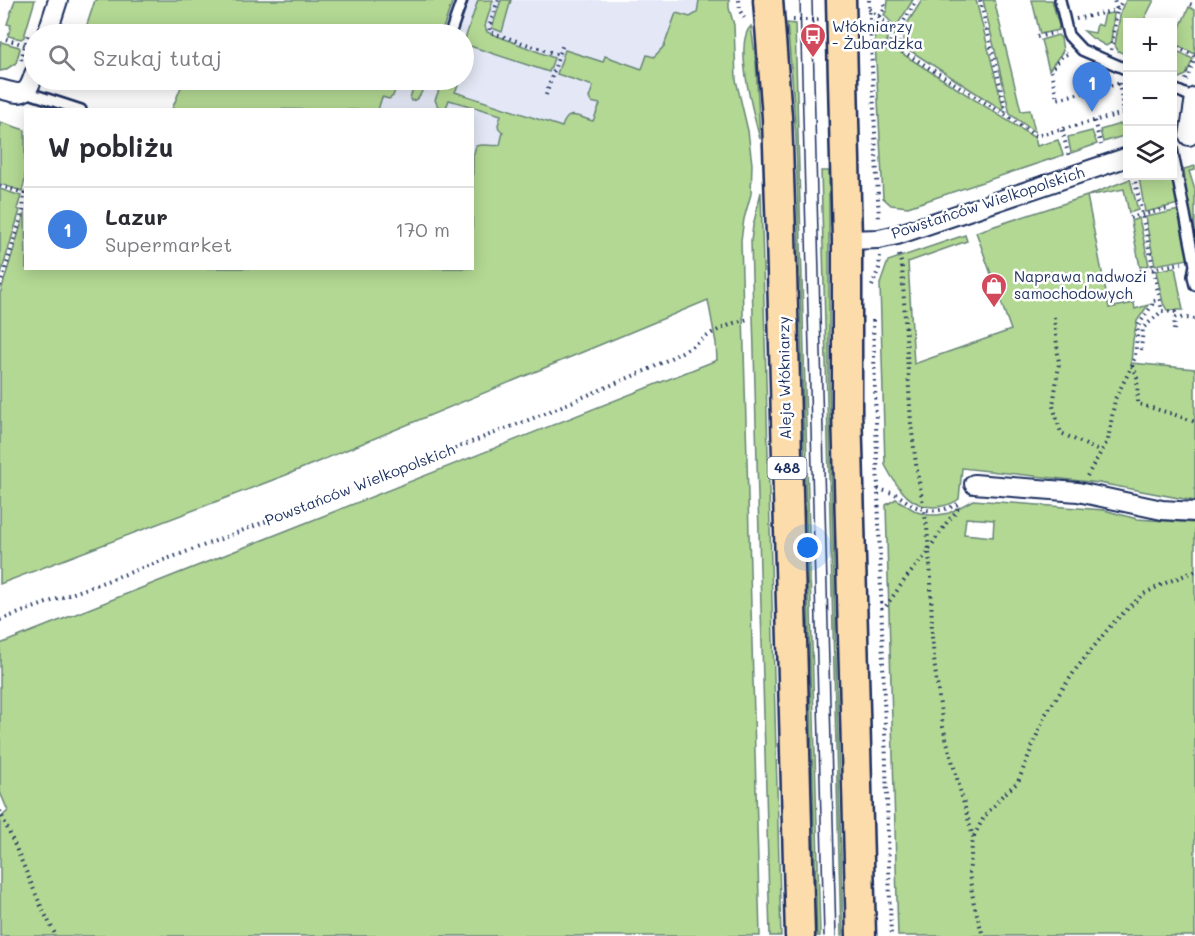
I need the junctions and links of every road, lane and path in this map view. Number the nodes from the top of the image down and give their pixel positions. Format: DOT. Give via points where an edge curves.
graph roads {
  1 [pos="58,0"];
  2 [pos="462,0"];
  3 [pos="498,0"];
  4 [pos="869,0"];
  5 [pos="885,0"];
  6 [pos="917,0"];
  7 [pos="980,0"];
  8 [pos="1060,0"];
  9 [pos="1123,0"];
  10 [pos="1190,4"];
  11 [pos="1195,6"];
  12 [pos="849,9"];
  13 [pos="1074,9"];
  14 [pos="769,10"];
  15 [pos="870,10"];
  16 [pos="879,16"];
  17 [pos="870,19"];
  18 [pos="1076,19"];
  19 [pos="50,24"];
  20 [pos="454,24"];
  21 [pos="1078,26"];
  22 [pos="1062,32"];
  23 [pos="1037,37"];
  24 [pos="6,39"];
  25 [pos="563,44"];
  26 [pos="24,45"];
  27 [pos="1177,47"];
  28 [pos="1103,48"];
  29 [pos="24,49"];
  30 [pos="899,49"];
  31 [pos="1111,52"];
  32 [pos="1067,54"];
  33 [pos="559,55"];
  34 [pos="1195,58"];
  35 [pos="1123,67"];
  36 [pos="15,68"];
  37 [pos="1123,83"];
  38 [pos="1177,84"];
  39 [pos="1177,86"];
  40 [pos="0,89"];
  41 [pos="26,92"];
  42 [pos="546,95"];
  43 [pos="1195,98"];
  44 [pos="75,108"];
  45 [pos="1123,113"];
  46 [pos="1007,116"];
  47 [pos="1094,121"];
  48 [pos="1062,129"];
  49 [pos="1185,137"];
  50 [pos="1101,146"];
  51 [pos="1069,157"];
  52 [pos="1123,159"];
  53 [pos="1177,169"];
  54 [pos="1135,180"];
  55 [pos="0,186"];
  56 [pos="24,191"];
  57 [pos="24,201"];
  58 [pos="1184,205"];
  59 [pos="1141,214"];
  60 [pos="1130,218"];
  61 [pos="879,239"];
  62 [pos="847,240"];
  63 [pos="899,255"];
  64 [pos="1194,267"];
  65 [pos="1152,269"];
  66 [pos="1140,272"];
  67 [pos="1195,285"];
  68 [pos="0,286"];
  69 [pos="873,296"];
  70 [pos="1159,300"];
  71 [pos="1162,312"];
  72 [pos="1054,317"];
  73 [pos="1175,317"];
  74 [pos="873,318"];
  75 [pos="748,319"];
  76 [pos="1195,319"];
  77 [pos="1174,330"];
  78 [pos="1141,350"];
  79 [pos="1132,366"];
  80 [pos="1195,422"];
  81 [pos="1101,452"];
  82 [pos="974,484"];
  83 [pos="878,489"];
  84 [pos="1078,492"];
  85 [pos="959,504"];
  86 [pos="924,511"];
  87 [pos="1195,512"];
  88 [pos="929,549"];
  89 [pos="1195,571"];
  90 [pos="886,606"];
  91 [pos="0,620"];
  92 [pos="0,811"];
  93 [pos="973,837"];
  94 [pos="57,936"];
  95 [pos="800,936"];
  96 [pos="861,936"];
  97 [pos="891,936"];
  98 [pos="983,936"];
  1 -- 19 [label="street"];
  2 -- 20 [label="lane"];
  3 -- 33 [label="path" via="490,32"];
  4 -- 15 [label="path"];
  5 -- 16 [label="path"];
  6 -- 30 [label="path" via="899,28"];
  7 -- 46 [label="path"];
  8 -- 35 [label="lane" via="1068,35 1082,50"];
  9 -- 18 [label="path" via="1117,10"];
  10 -- 11 [label="path"];
  12 -- 14 [label="path"];
  12 -- 15 [label="path"];
  12 -- 17 [label="path"];
  12 -- 62 [label="main road"];
  13 -- 18 [label="path"];
  14 -- 95 [label="main road, Aleja Włókniarzy / 488" via="782,235"];
  15 -- 16 [label="path"];
  15 -- 17 [label="path"];
  16 -- 30 [label="path" via="890,26 891,46"];
  17 -- 61 [label="path"];
  18 -- 21 [label="path"];
  22 -- 23 [label="path"];
  24 -- 26 [label="path"];
  25 -- 33 [label="path"];
  27 -- 34 [label="path"];
  28 -- 31 [label="path"];
  29 -- 36 [label="path"];
  30 -- 46 [label="path"];
  32 -- 37 [label="path" via="1051,71 1057,99"];
  33 -- 42 [label="path"];
  34 -- 38 [label="path" via="1186,81"];
  39 -- 43 [label="lane"];
  40 -- 41 [label="street" via="17,94"];
  41 -- 44 [label="lane"];
  43 -- 49 [label="street"];
  45 -- 47 [label="path"];
  46 -- 48 [label="path" via="1036,136"];
  47 -- 48 [label="path"];
  47 -- 50 [label="path"];
  48 -- 51 [label="path"];
  52 -- 61 [label="street, Powstańców Wielkopolskich"];
  53 -- 58 [label="lane"];
  54 -- 59 [label="path"];
  55 -- 56 [label="path"];
  57 -- 68 [label="path"];
  58 -- 59 [label="path"];
  58 -- 64 [label="lane"];
  59 -- 60 [label="path"];
  59 -- 65 [label="path"];
  61 -- 62 [label="street, Powstańców Wielkopolskich"];
  61 -- 69 [label="path" via="880,259 872,284"];
  62 -- 96 [label="main road" via="847,409"];
  63 -- 86 [label="path" via="911,424"];
  64 -- 65 [label="path" via="1187,261"];
  64 -- 67 [label="lane"];
  65 -- 66 [label="path"];
  65 -- 70 [label="path"];
  70 -- 71 [label="path"];
  70 -- 79 [label="path" via="1152,301 1138,326"];
  71 -- 73 [label="path" via="1175,312"];
  71 -- 78 [label="path" via="1143,328"];
  72 -- 81 [label="path" via="1059,364 1053,406 1061,434"];
  73 -- 76 [label="path"];
  73 -- 77 [label="path"];
  74 -- 83 [label="path"];
  75 -- 91 [label="path, Powstańców Wielkopolskich" via="712,333 652,368 531,419"];
  79 -- 80 [label="path" via="1137,375 1138,404"];
  79 -- 81 [label="path" via="1115,399 1108,440"];
  81 -- 84 [label="path"];
  82 -- 84 [label="street"];
  82 -- 85 [label="path"];
  83 -- 86 [label="path" via="898,495"];
  83 -- 97 [label="path"];
  84 -- 87 [label="street" via="1162,510"];
  85 -- 86 [label="path"];
  85 -- 88 [label="path"];
  86 -- 88 [label="path"];
  88 -- 90 [label="path"];
  88 -- 93 [label="path" via="932,637 943,727"];
  89 -- 93 [label="path" via="1142,595 1112,624 1045,715 1018,783 984,817"];
  92 -- 94 [label="path"];
  93 -- 98 [label="path" via="969,874"];
}
